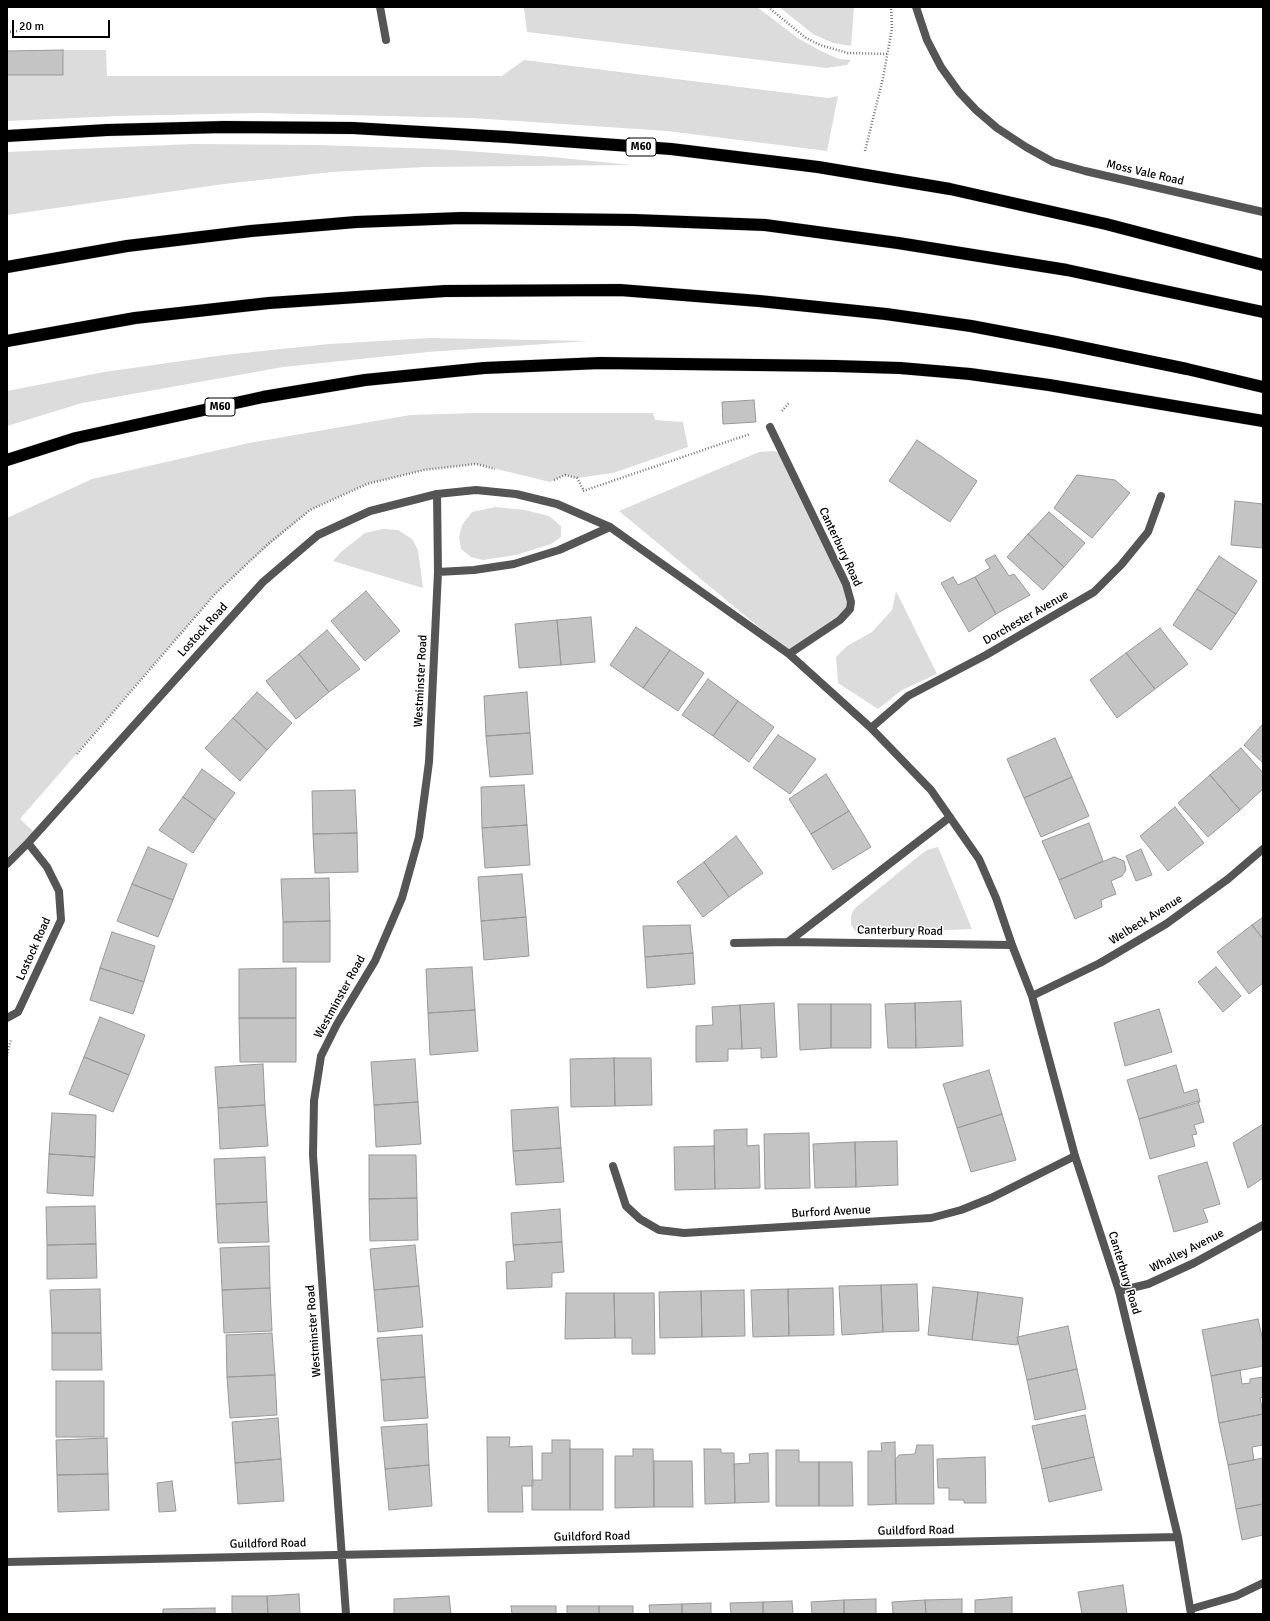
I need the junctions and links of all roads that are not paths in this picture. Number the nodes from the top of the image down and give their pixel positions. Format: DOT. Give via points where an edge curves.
graph roads {
  1 [pos="380,7"];
  2 [pos="916,7"];
  3 [pos="386,40"];
  4 [pos="7,136"];
  5 [pos="1263,212"];
  6 [pos="1263,265"];
  7 [pos="7,267"];
  8 [pos="1263,312"];
  9 [pos="7,341"];
  10 [pos="1263,387"];
  11 [pos="1263,421"];
  12 [pos="770,428"];
  13 [pos="7,460"];
  14 [pos="437,494"];
  15 [pos="1161,496"];
  16 [pos="610,528"];
  17 [pos="438,572"];
  18 [pos="789,654"];
  19 [pos="872,728"];
  20 [pos="950,817"];
  21 [pos="28,843"];
  22 [pos="1263,849"];
  23 [pos="7,864"];
  24 [pos="788,942"];
  25 [pos="734,943"];
  26 [pos="1012,945"];
  27 [pos="1032,996"];
  28 [pos="7,1018"];
  29 [pos="1075,1156"];
  30 [pos="613,1166"];
  31 [pos="1263,1225"];
  32 [pos="1119,1292"];
  33 [pos="1178,1537"];
  34 [pos="342,1554"];
  35 [pos="7,1562"];
  36 [pos="1263,1583"];
  37 [pos="1191,1612"];
  38 [pos="346,1614"];
  1 -- 3 [label="street"];
  2 -- 5 [label="street, Moss Vale Road" via="927,40 941,67 959,92 997,128 1026,147 1053,162 1085,171"];
  4 -- 6 [label="highway, M60" via="224,127 353,128 671,149 818,167 950,190 1106,224"];
  7 -- 8 [label="highway" via="127,246 356,222 461,218 634,220 765,226 898,243 1067,270"];
  9 -- 10 [label="highway" via="135,318 269,303 445,291 620,290 775,302 948,323 1056,342"];
  11 -- 13 [label="highway, M60" via="970,374 835,366 600,363 484,368 365,380 263,397 84,437"];
  12 -- 18 [label="street, Canterbury Road" via="846,584 851,602 850,609 840,620"];
  14 -- 16 [label="street, Canterbury Road" via="476,490 508,493 557,504"];
  14 -- 17 [label="street, Westminster Road"];
  14 -- 21 [label="street, Lostock Road" via="370,511 318,535 268,578"];
  15 -- 19 [label="street, Dorchester Avenue" via="1148,532 1121,565 1094,592 986,655 908,696"];
  16 -- 17 [label="street" via="559,550 514,564"];
  16 -- 18 [label="street, Canterbury Road"];
  17 -- 34 [label="street, Westminster Road" via="429,762 419,838 402,898 375,961 337,1024 322,1056 314,1101 313,1154"];
  18 -- 19 [label="street, Canterbury Road"];
  19 -- 20 [label="street, Canterbury Road" via="931,790"];
  20 -- 24 [label="street"];
  20 -- 26 [label="street, Canterbury Road" via="980,859"];
  21 -- 23 [label="street, Lostock Road"];
  21 -- 28 [label="street, Lostock Road" via="47,867 59,891 61,920 18,1012"];
  22 -- 27 [label="street, Welbeck Avenue" via="1228,879 1166,924 1100,963"];
  24 -- 25 [label="street, Canterbury Road"];
  24 -- 26 [label="street, Canterbury Road"];
  26 -- 27 [label="street, Canterbury Road"];
  27 -- 29 [label="street, Canterbury Road"];
  29 -- 30 [label="street, Burford Avenue" via="991,1198 931,1218 684,1233 659,1230 640,1219 626,1206"];
  29 -- 32 [label="street, Canterbury Road"];
  31 -- 32 [label="street, Whalley Avenue" via="1194,1263 1148,1284"];
  32 -- 33 [label="street, Canterbury Road"];
  33 -- 34 [label="street, Guildford Road"];
  33 -- 37 [label="street, Canterbury Road"];
  34 -- 35 [label="street, Guildford Road"];
  34 -- 38 [label="street, Westminster Road"];
  36 -- 37 [label="street"];
}
